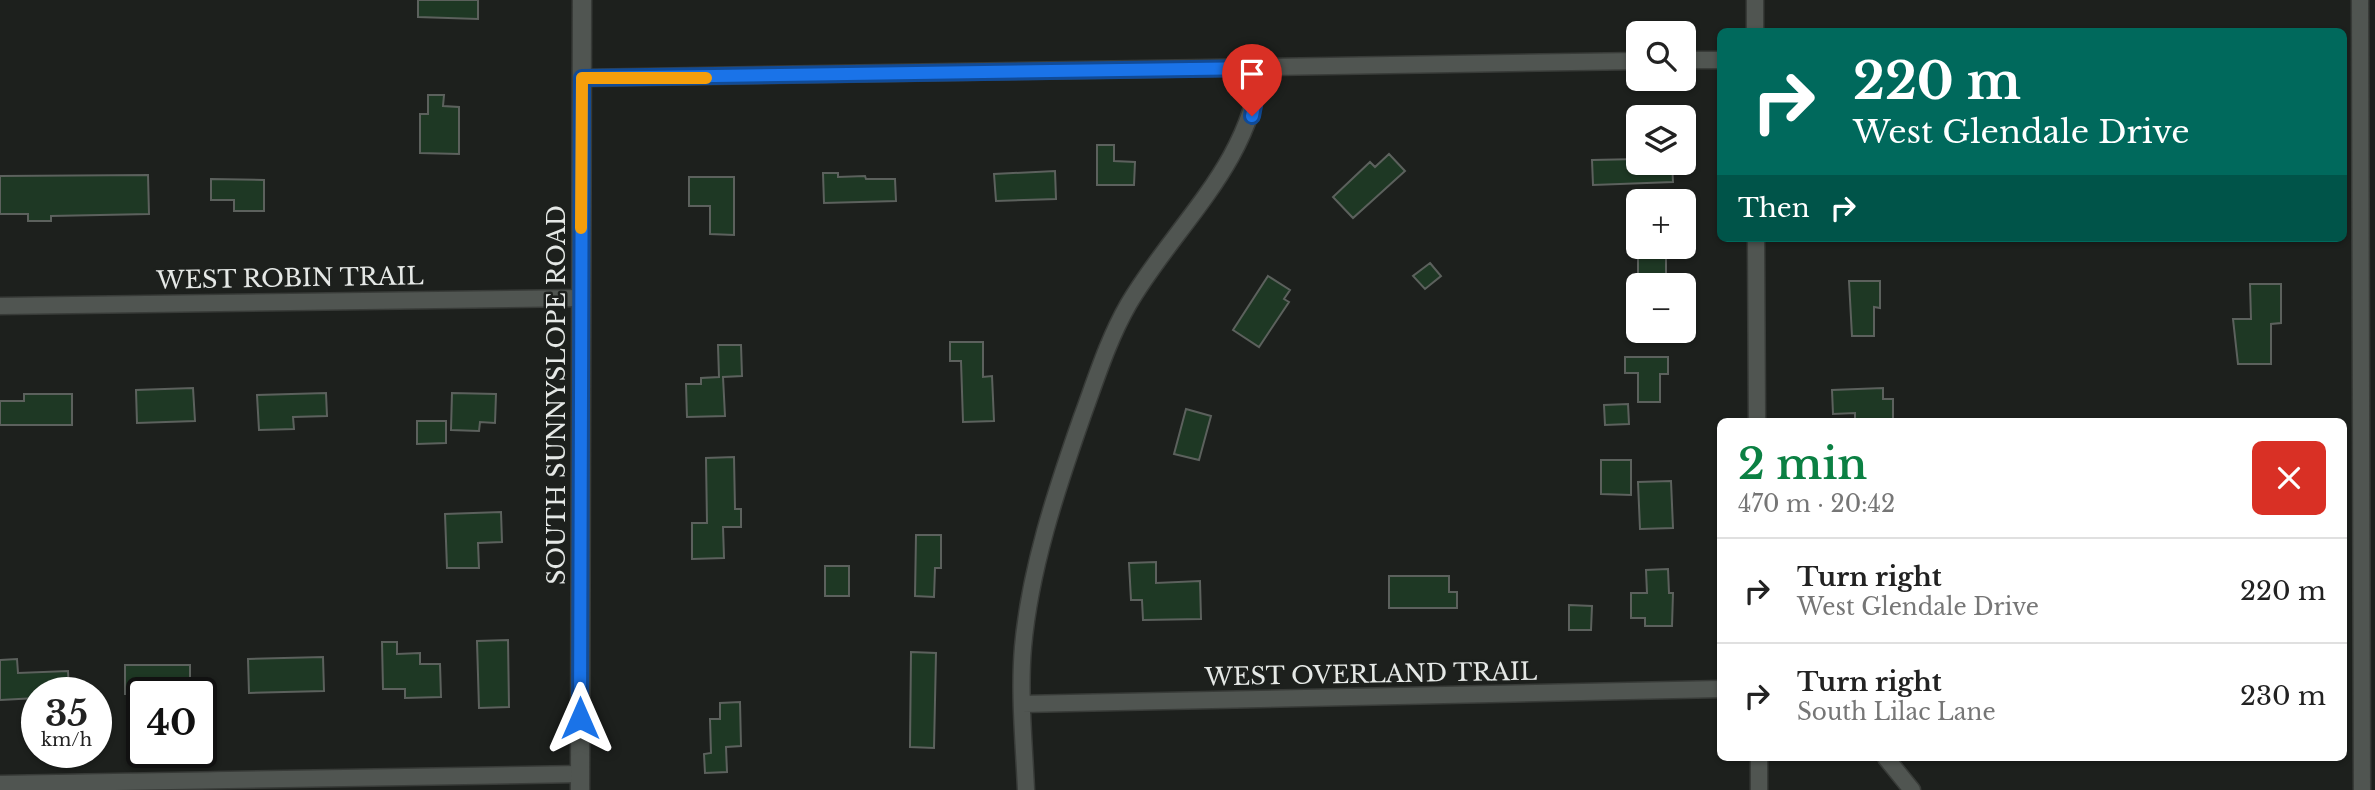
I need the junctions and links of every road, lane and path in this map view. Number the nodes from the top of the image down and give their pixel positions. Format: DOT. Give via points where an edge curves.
graph roads {
  1 [pos="582,0"];
  2 [pos="1755,0"];
  3 [pos="2360,0"];
  4 [pos="1755,28"];
  5 [pos="2347,48"];
  6 [pos="2361,48"];
  7 [pos="1696,60"];
  8 [pos="1717,60"];
  9 [pos="1626,61"];
  10 [pos="1261,68"];
  11 [pos="582,78"];
  12 [pos="1756,242"];
  13 [pos="581,298"];
  14 [pos="0,306"];
  15 [pos="1757,418"];
  16 [pos="1717,689"];
  17 [pos="1022,704"];
  18 [pos="1759,761"];
  19 [pos="1888,761"];
  20 [pos="580,782"];
  21 [pos="0,784"];
  22 [pos="1026,790"];
  23 [pos="1759,790"];
  24 [pos="1912,790"];
  25 [pos="2362,790"];
  1 -- 11 [label="street, SOUTH SUNNYSLOPE ROAD"];
  2 -- 4 [label="street"];
  3 -- 6 [label="street"];
  5 -- 6 [label="street"];
  6 -- 25 [label="street"];
  7 -- 8 [label="street"];
  9 -- 10 [label="street"];
  10 -- 11 [label="street"];
  10 -- 17 [label="street" via="1252,116 1230,162 1144,279 1108,343 1033,584 1023,648"];
  11 -- 13 [label="street, SOUTH SUNNYSLOPE ROAD"];
  12 -- 15 [label="street"];
  13 -- 14 [label="street, WEST ROBIN TRAIL"];
  13 -- 20 [label="street, SOUTH SUNNYSLOPE ROAD"];
  16 -- 17 [label="street, WEST OVERLAND TRAIL"];
  17 -- 22 [label="street"];
  18 -- 23 [label="street"];
  19 -- 24 [label="street"];
  20 -- 21 [label="street"];
}
